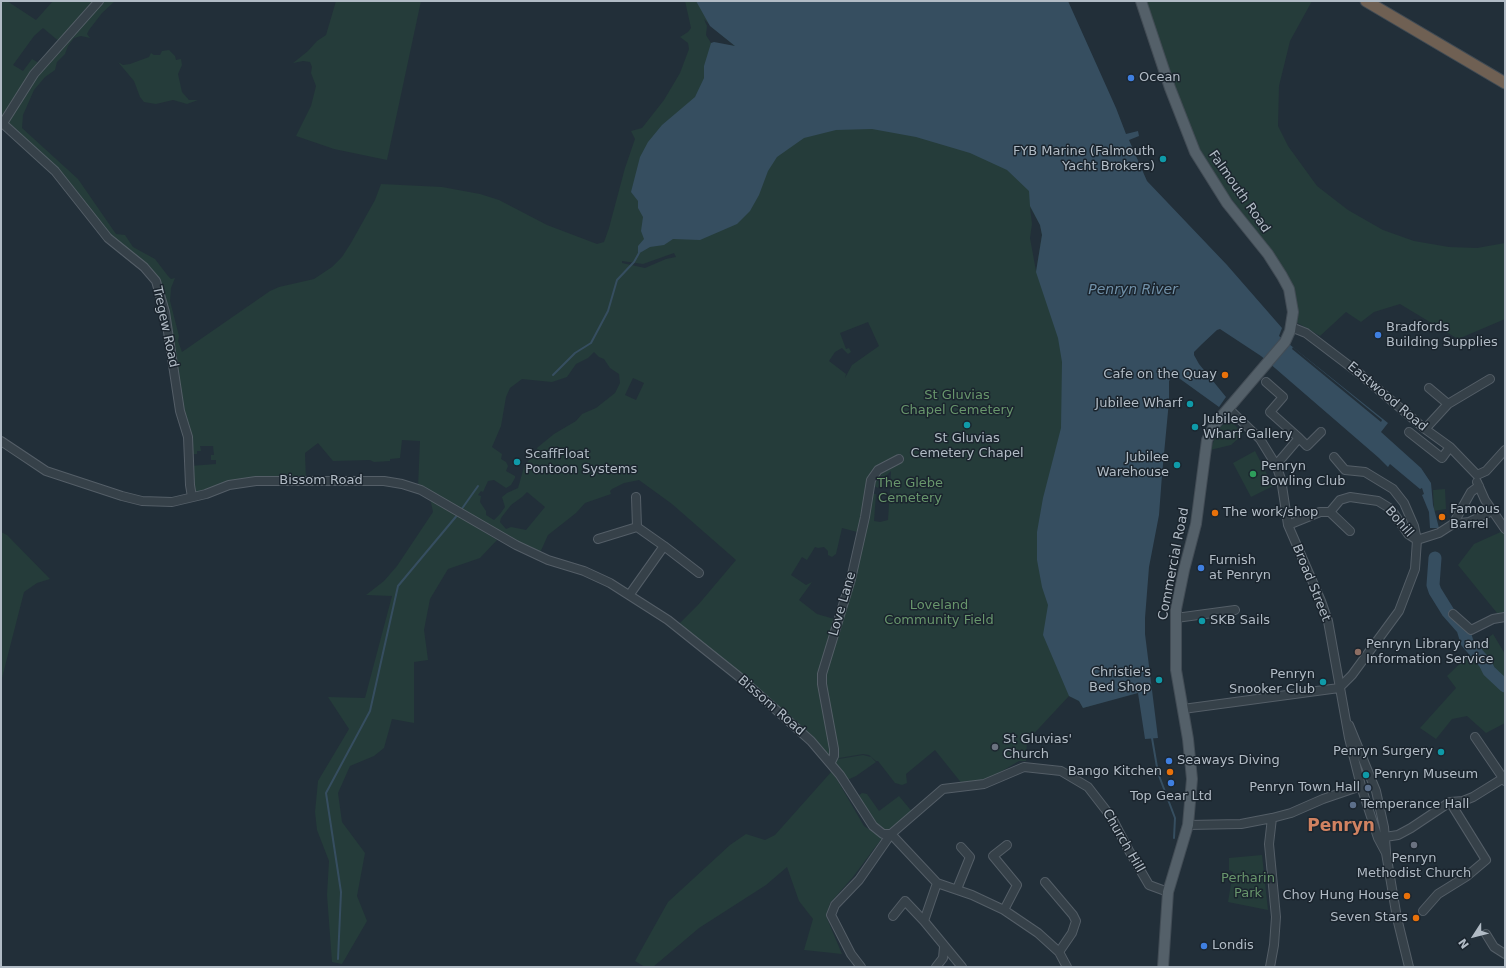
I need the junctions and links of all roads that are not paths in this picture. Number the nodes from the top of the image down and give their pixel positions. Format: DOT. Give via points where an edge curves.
graph roads {
  1 [pos="99,1"];
  2 [pos="1140,1"];
  3 [pos="1366,1"];
  4 [pos="1504,83"];
  5 [pos="2,123"];
  6 [pos="1290,331"];
  7 [pos="1490,379"];
  8 [pos="1266,382"];
  9 [pos="1428,388"];
  10 [pos="1448,404"];
  11 [pos="1228,408"];
  12 [pos="1425,429"];
  13 [pos="1321,432"];
  14 [pos="1410,432"];
  15 [pos="1299,438"];
  16 [pos="1,441"];
  17 [pos="1450,447"];
  18 [pos="1505,450"];
  19 [pos="1334,457"];
  20 [pos="899,458"];
  21 [pos="1276,465"];
  22 [pos="1477,475"];
  23 [pos="1478,486"];
  24 [pos="636,497"];
  25 [pos="192,498"];
  26 [pos="1492,511"];
  27 [pos="1330,512"];
  28 [pos="1502,520"];
  29 [pos="1453,524"];
  30 [pos="1288,525"];
  31 [pos="637,527"];
  32 [pos="1505,529"];
  33 [pos="1350,531"];
  34 [pos="598,539"];
  35 [pos="1417,540"];
  36 [pos="664,546"];
  37 [pos="699,573"];
  38 [pos="630,594"];
  39 [pos="1236,610"];
  40 [pos="1453,614"];
  41 [pos="1505,617"];
  42 [pos="1176,618"];
  43 [pos="1339,688"];
  44 [pos="1183,709"];
  45 [pos="1346,717"];
  46 [pos="1474,737"];
  47 [pos="831,762"];
  48 [pos="1503,780"];
  49 [pos="1361,786"];
  50 [pos="1450,802"];
  51 [pos="1272,818"];
  52 [pos="1188,825"];
  53 [pos="891,834"];
  54 [pos="1386,837"];
  55 [pos="1007,845"];
  56 [pos="961,847"];
  57 [pos="1386,853"];
  58 [pos="1045,882"];
  59 [pos="937,883"];
  60 [pos="957,889"];
  61 [pos="1168,892"];
  62 [pos="1004,910"];
  63 [pos="1423,911"];
  64 [pos="893,916"];
  65 [pos="924,921"];
  66 [pos="1486,934"];
  67 [pos="944,947"];
  68 [pos="1059,952"];
  69 [pos="1505,954"];
  70 [pos="861,967"];
  71 [pos="936,967"];
  72 [pos="962,967"];
  73 [pos="1067,967"];
  74 [pos="1163,967"];
  75 [pos="1270,967"];
  76 [pos="1409,967"];
  1 -- 5 [label="street" via="34,74"];
  2 -- 6 [label="main road, Falmouth Road" via="1195,152 1222,196 1268,254 1286,284 1293,308"];
  3 -- 4 [label="highway"];
  5 -- 25 [label="street, Tregew Road" via="55,171 71,188 104,234 144,266 156,281 164,312 180,411 188,437"];
  6 -- 11 [label="main road, Commercial Road" via="1282,346"];
  6 -- 12 [label="street, Eastwood Road" via="1306,333 1319,342"];
  7 -- 10 [label="street"];
  8 -- 15 [label="street" via="1283,397 1270,412"];
  9 -- 10 [label="street"];
  10 -- 12 [label="street"];
  11 -- 21 [label="street, Broad Street" via="1260,439"];
  11 -- 42 [label="main road, Commercial Road" via="1215,424 1207,440 1197,518 1184,570"];
  12 -- 17 [label="street, Eastwood Road"];
  13 -- 15 [label="street" via="1307,446"];
  14 -- 17 [label="street" via="1442,458"];
  15 -- 21 [label="street"];
  16 -- 25 [label="street, Bissom Road" via="46,471 122,496 142,501 163,502"];
  17 -- 22 [label="street, Eastwood Road"];
  18 -- 22 [label="street" via="1486,471"];
  19 -- 35 [label="street, Bohill" via="1345,470 1365,472 1393,489 1407,508"];
  20 -- 47 [label="street, Love Lane" via="878,470 871,480 851,579 822,674 834,749"];
  21 -- 30 [label="street, Broad Street" via="1281,479"];
  22 -- 23 [label="street"];
  23 -- 26 [label="street"];
  23 -- 29 [label="street" via="1471,492"];
  24 -- 31 [label="street"];
  25 -- 38 [label="street, Bissom Road" via="245,482 402,484 421,490 523,549 593,575"];
  26 -- 28 [label="street"];
  26 -- 29 [label="street" via="1469,522"];
  27 -- 30 [label="street" via="1320,512"];
  27 -- 33 [label="street"];
  27 -- 35 [label="street, Bohill" via="1340,500 1350,497 1378,501 1391,509 1408,534"];
  28 -- 32 [label="street"];
  29 -- 35 [label="street" via="1439,533"];
  30 -- 43 [label="street, Broad Street" via="1328,621"];
  31 -- 34 [label="street"];
  31 -- 36 [label="street"];
  35 -- 43 [label="street" via="1415,569 1399,612 1352,675"];
  36 -- 37 [label="street"];
  36 -- 38 [label="street"];
  38 -- 47 [label="street, Bissom Road" via="668,620 738,676"];
  39 -- 42 [label="street"];
  40 -- 41 [label="street" via="1471,630"];
  42 -- 44 [label="main road, Commercial Road" via="1176,670"];
  43 -- 44 [label="street"];
  43 -- 45 [label="street, Broad Street"];
  44 -- 52 [label="main road, Commercial Road" via="1192,779"];
  45 -- 49 [label="street"];
  45 -- 54 [label="street" via="1372,780"];
  46 -- 48 [label="street"];
  47 -- 53 [label="street, Bissom Road" via="873,826 883,834"];
  48 -- 50 [label="street" via="1468,800"];
  49 -- 51 [label="street"];
  49 -- 57 [label="street" via="1378,838"];
  50 -- 54 [label="street" via="1411,828 1398,835"];
  50 -- 63 [label="street" via="1486,860 1467,876 1438,894"];
  51 -- 52 [label="street" via="1241,824"];
  51 -- 75 [label="street" via="1269,844 1276,917"];
  52 -- 61 [label="main road, Commercial Road"];
  53 -- 59 [label="street"];
  53 -- 61 [label="street, Church Hill" via="945,788 984,784 1024,767 1061,771 1088,787 1112,818 1149,885"];
  53 -- 70 [label="street, Church Hill" via="859,880 835,905 831,915 851,954"];
  54 -- 57 [label="street"];
  55 -- 62 [label="street" via="993,856 1017,885"];
  56 -- 60 [label="street" via="970,857"];
  57 -- 76 [label="street" via="1397,918"];
  58 -- 68 [label="street" via="1076,921 1072,933"];
  59 -- 60 [label="street"];
  59 -- 65 [label="street"];
  60 -- 62 [label="street"];
  61 -- 74 [label="main road, Commercial Road"];
  62 -- 68 [label="street" via="1038,933"];
  64 -- 65 [label="street" via="904,902"];
  65 -- 67 [label="street"];
  66 -- 69 [label="street" via="1494,947"];
  67 -- 71 [label="street" via="943,958"];
  67 -- 72 [label="street"];
  68 -- 73 [label="street"];
}
